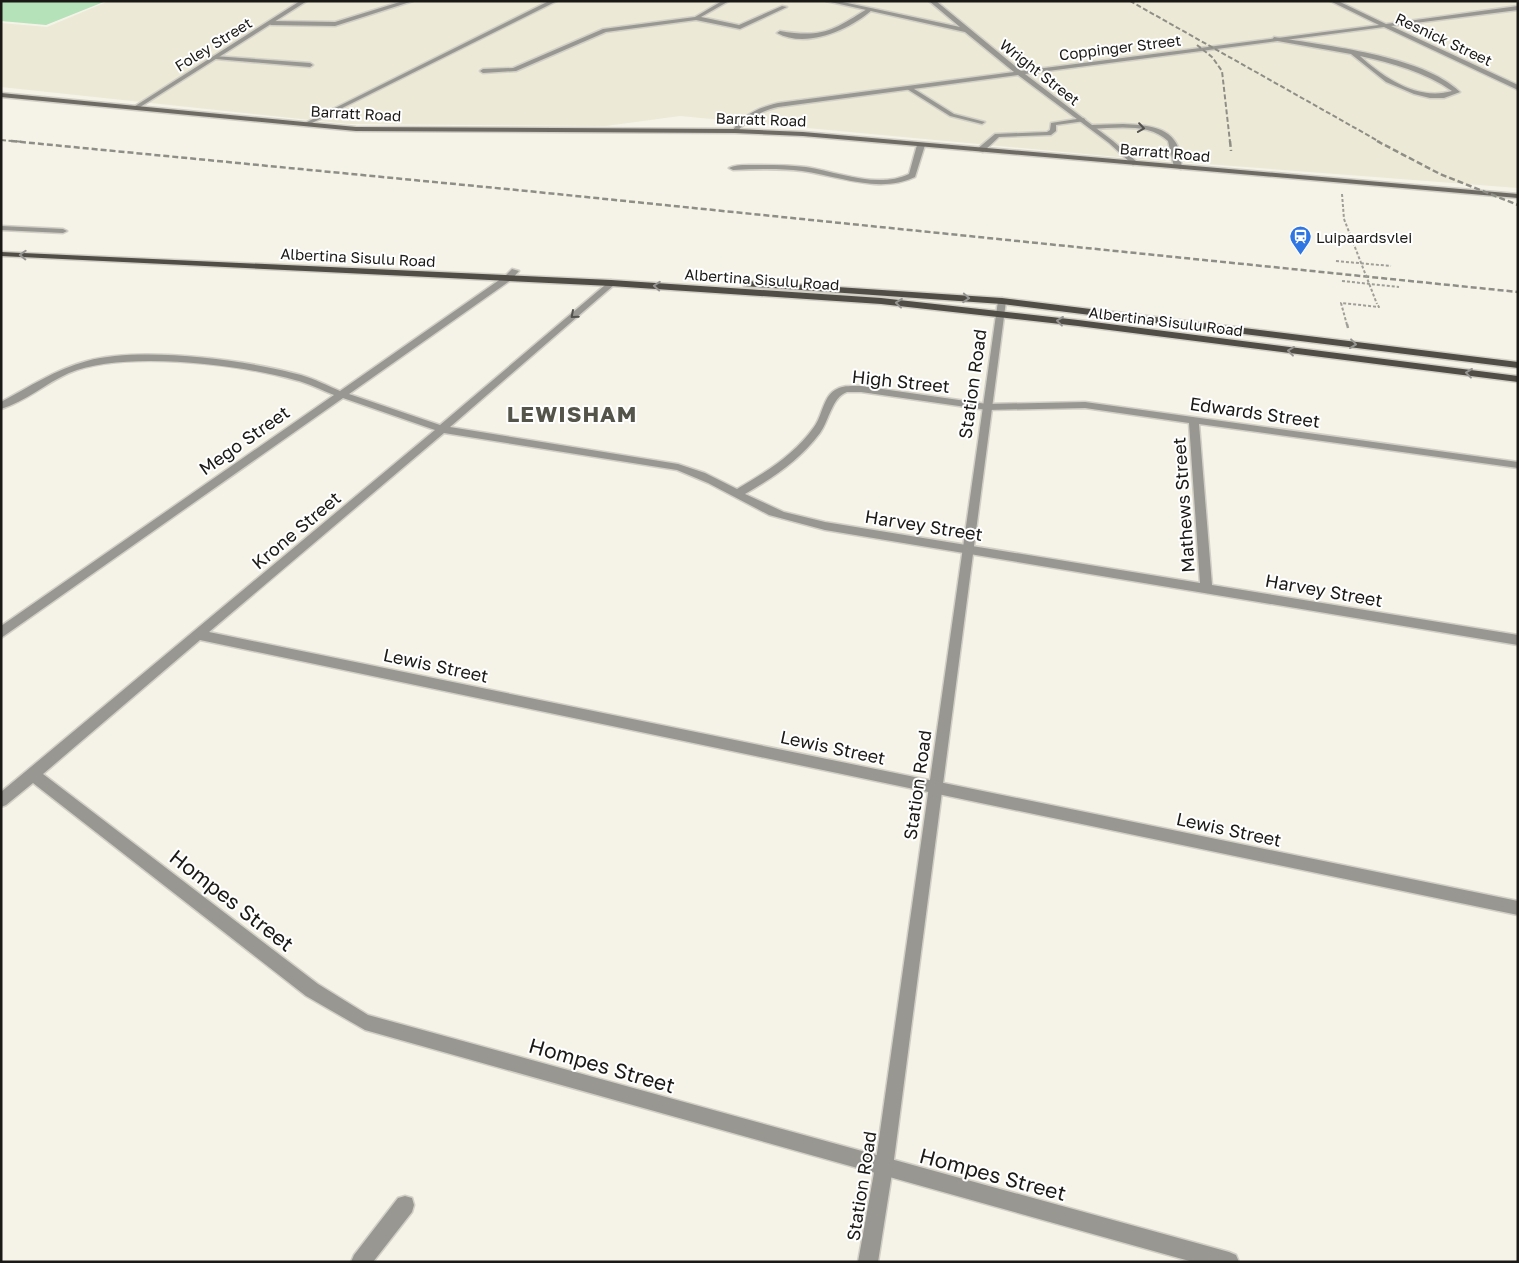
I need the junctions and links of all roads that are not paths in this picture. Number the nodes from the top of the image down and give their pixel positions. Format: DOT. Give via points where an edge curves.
graph roads {
  1 [pos="304,1"];
  2 [pos="410,1"];
  3 [pos="554,1"];
  4 [pos="726,1"];
  5 [pos="829,1"];
  6 [pos="932,1"];
  7 [pos="1332,1"];
  8 [pos="784,7"];
  9 [pos="1518,8"];
  10 [pos="869,10"];
  11 [pos="696,18"];
  12 [pos="271,23"];
  13 [pos="1385,25"];
  14 [pos="968,31"];
  15 [pos="780,32"];
  16 [pos="1274,40"];
  17 [pos="1354,54"];
  18 [pos="216,58"];
  19 [pos="310,66"];
  20 [pos="483,71"];
  21 [pos="1019,73"];
  22 [pos="909,88"];
  23 [pos="1518,88"];
  24 [pos="1,95"];
  25 [pos="135,108"];
  26 [pos="1083,120"];
  27 [pos="982,122"];
  28 [pos="306,124"];
  29 [pos="1092,127"];
  30 [pos="993,129"];
  31 [pos="735,131"];
  32 [pos="1003,134"];
  33 [pos="921,145"];
  34 [pos="980,150"];
  35 [pos="1133,163"];
  36 [pos="1178,167"];
  37 [pos="733,168"];
  38 [pos="1518,196"];
  39 [pos="1,228"];
  40 [pos="62,231"];
  41 [pos="1,246"];
  42 [pos="1,254"];
  43 [pos="511,274"];
  44 [pos="611,283"];
  45 [pos="1001,307"];
  46 [pos="1321,340"];
  47 [pos="1324,355"];
  48 [pos="1518,365"];
  49 [pos="1518,379"];
  50 [pos="340,394"];
  51 [pos="1,406"];
  52 [pos="987,407"];
  53 [pos="1194,419"];
  54 [pos="442,428"];
  55 [pos="1518,465"];
  56 [pos="738,494"];
  57 [pos="968,550"];
  58 [pos="1206,588"];
  59 [pos="1,633"];
  60 [pos="199,635"];
  61 [pos="1518,640"];
  62 [pos="32,774"];
  63 [pos="936,787"];
  64 [pos="1,800"];
  65 [pos="1518,908"];
  66 [pos="884,1167"];
  67 [pos="405,1206"];
  68 [pos="361,1262"];
  69 [pos="868,1262"];
  70 [pos="1229,1262"];
  1 -- 12 [label="street, Foley Street"];
  2 -- 12 [label="street" via="335,24"];
  3 -- 28 [label="street"];
  4 -- 11 [label="street"];
  5 -- 10 [label="street"];
  6 -- 14 [label="street, Wright Street"];
  7 -- 13 [label="street, Resnick Street"];
  8 -- 11 [label="street" via="740,27"];
  9 -- 13 [label="street, Coppinger Street"];
  10 -- 14 [label="street"];
  10 -- 15 [label="street" via="824,36 804,38"];
  11 -- 20 [label="street" via="605,30 514,70"];
  12 -- 18 [label="street, Foley Street"];
  13 -- 16 [label="street, Coppinger Street"];
  13 -- 23 [label="street, Resnick Street"];
  14 -- 21 [label="street, Wright Street"];
  16 -- 17 [label="street"];
  16 -- 21 [label="street, Coppinger Street"];
  17 -- 17 [label="street" via="1416,69 1447,83 1457,92 1438,96 1414,92 1384,78"];
  18 -- 19 [label="street"];
  18 -- 25 [label="street, Foley Street"];
  21 -- 22 [label="street, Coppinger Street"];
  21 -- 26 [label="street, Wright Street"];
  22 -- 27 [label="street" via="952,115"];
  22 -- 31 [label="street, Coppinger Street" via="771,107 748,116"];
  24 -- 25 [label="main road, Barratt Road"];
  25 -- 28 [label="main road, Barratt Road"];
  26 -- 29 [label="street, Wright Street"];
  26 -- 32 [label="street" via="1052,124 1053,131 1049,134"];
  28 -- 31 [label="main road, Barratt Road" via="377,129"];
  29 -- 35 [label="street, Wright Street"];
  29 -- 36 [label="street, one-way" via="1119,126 1158,131 1172,142"];
  30 -- 32 [label="street"];
  31 -- 33 [label="main road, Barratt Road"];
  32 -- 34 [label="street" via="993,137"];
  33 -- 34 [label="main road, Barratt Road"];
  33 -- 37 [label="street" via="912,175 900,181 886,182 795,168"];
  34 -- 35 [label="main road, Barratt Road"];
  35 -- 36 [label="main road, Barratt Road"];
  36 -- 38 [label="main road, Barratt Road"];
  39 -- 40 [label="street"];
  41 -- 43 [label="main road, Albertina Sisulu Road"];
  43 -- 42 [label="main road, Albertina Sisulu Road, one-way"];
  43 -- 44 [label="main road, Albertina Sisulu Road"];
  43 -- 45 [label="main road, Albertina Sisulu Road, one-way" via="618,276"];
  43 -- 50 [label="street, Mego Street"];
  45 -- 44 [label="main road, Albertina Sisulu Road, one-way"];
  44 -- 54 [label="street, Krone Street, one-way"];
  45 -- 46 [label="main road, Albertina Sisulu Road"];
  47 -- 45 [label="main road, Albertina Sisulu Road, one-way"];
  45 -- 52 [label="street, Station Road"];
  46 -- 47 [label="main road"];
  46 -- 48 [label="main road, Albertina Sisulu Road, one-way"];
  49 -- 47 [label="main road, Albertina Sisulu Road, one-way"];
  50 -- 51 [label="street, Harvey Street" via="300,378 242,366 152,358 116,359 65,371"];
  50 -- 54 [label="street, Harvey Street"];
  50 -- 59 [label="street, Mego Street"];
  52 -- 53 [label="street, Edwards Street" via="1086,405"];
  52 -- 56 [label="street, High Street" via="846,389 834,396 821,425 808,442 776,471"];
  52 -- 57 [label="street, Station Road"];
  53 -- 55 [label="street, Edwards Street"];
  53 -- 58 [label="street, Mathews Street"];
  54 -- 56 [label="street, Harvey Street" via="678,467 697,472"];
  54 -- 60 [label="street, Krone Street"];
  56 -- 57 [label="street, Harvey Street" via="785,517"];
  57 -- 58 [label="street, Harvey Street"];
  57 -- 63 [label="street, Station Road"];
  58 -- 61 [label="street, Harvey Street"];
  60 -- 62 [label="street, Krone Street"];
  60 -- 63 [label="street, Lewis Street"];
  62 -- 64 [label="street, Krone Street"];
  62 -- 66 [label="street, Hompes Street" via="312,990 365,1022"];
  63 -- 65 [label="street, Lewis Street"];
  63 -- 66 [label="street, Station Road"];
  66 -- 69 [label="street, Station Road"];
  66 -- 70 [label="street, Hompes Street"];
  67 -- 68 [label="street"];
}
